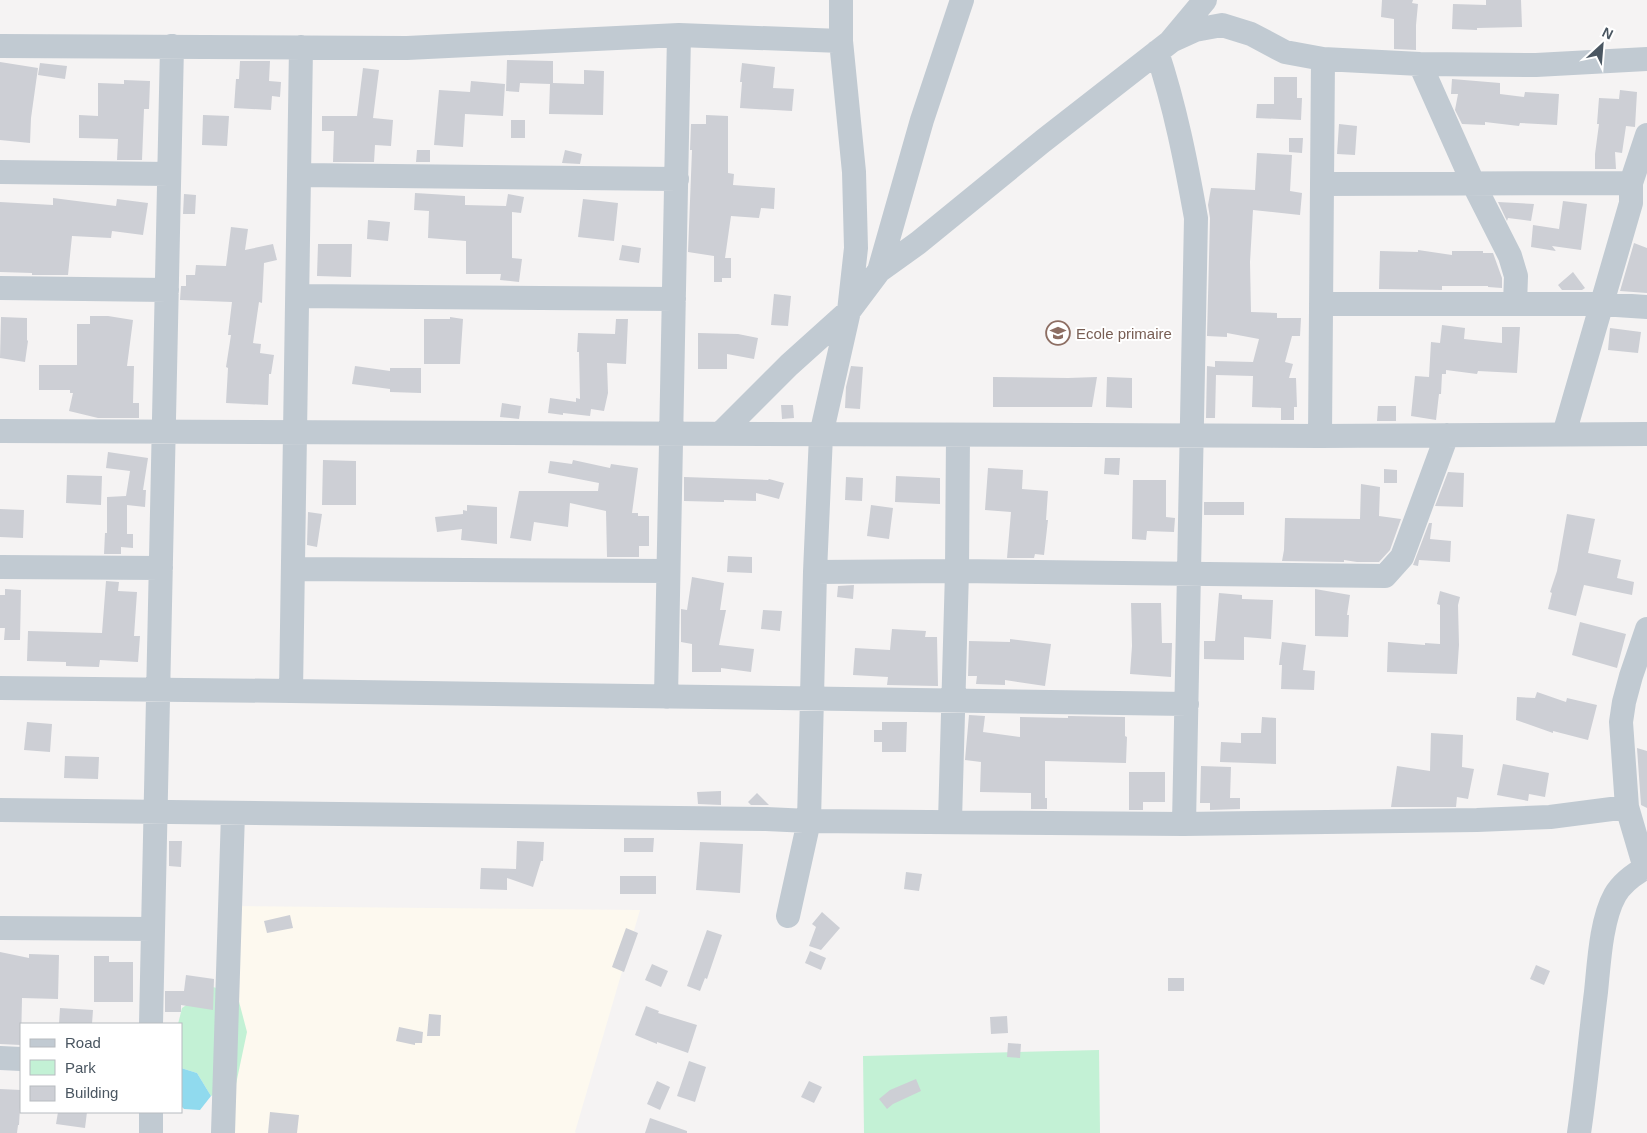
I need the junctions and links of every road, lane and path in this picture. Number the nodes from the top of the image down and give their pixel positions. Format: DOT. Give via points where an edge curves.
graph roads {
  1 [pos="842,0"];
  2 [pos="962,0"];
  3 [pos="1205,0"];
  4 [pos="679,35"];
  5 [pos="841,41"];
  6 [pos="0,46"];
  7 [pos="172,46"];
  8 [pos="301,47"];
  9 [pos="1163,47"];
  10 [pos="1324,58"];
  11 [pos="1647,58"];
  12 [pos="1420,64"];
  13 [pos="1647,135"];
  14 [pos="0,172"];
  15 [pos="170,174"];
  16 [pos="300,175"];
  17 [pos="677,179"];
  18 [pos="1472,183"];
  19 [pos="1322,184"];
  20 [pos="1636,200"];
  21 [pos="879,271"];
  22 [pos="0,288"];
  23 [pos="167,290"];
  24 [pos="298,296"];
  25 [pos="674,299"];
  26 [pos="1321,304"];
  27 [pos="1515,304"];
  28 [pos="1601,304"];
  29 [pos="1647,307"];
  30 [pos="849,310"];
  31 [pos="0,431"];
  32 [pos="164,432"];
  33 [pos="296,433"];
  34 [pos="671,434"];
  35 [pos="720,434"];
  36 [pos="821,434"];
  37 [pos="1564,434"];
  38 [pos="1647,434"];
  39 [pos="958,435"];
  40 [pos="1447,435"];
  41 [pos="1191,436"];
  42 [pos="1320,436"];
  43 [pos="0,567"];
  44 [pos="161,568"];
  45 [pos="294,569"];
  46 [pos="668,571"];
  47 [pos="957,571"];
  48 [pos="815,572"];
  49 [pos="1189,573"];
  50 [pos="1647,628"];
  51 [pos="0,688"];
  52 [pos="158,689"];
  53 [pos="291,691"];
  54 [pos="666,697"];
  55 [pos="812,699"];
  56 [pos="953,701"];
  57 [pos="1187,704"];
  58 [pos="1627,807"];
  59 [pos="0,810"];
  60 [pos="154,811"];
  61 [pos="232,812"];
  62 [pos="809,821"];
  63 [pos="950,821"];
  64 [pos="1184,824"];
  65 [pos="1646,867"];
  66 [pos="788,916"];
  67 [pos="0,928"];
  68 [pos="153,929"];
  69 [pos="151,1023"];
  70 [pos="0,1058"];
  71 [pos="20,1059"];
  72 [pos="151,1113"];
  73 [pos="151,1133"];
  74 [pos="223,1133"];
  75 [pos="1579,1133"];
  1 -- 5 [label="street"];
  2 -- 21 [label="street" via="922,120"];
  3 -- 9 [label="street"];
  4 -- 5 [label="street"];
  4 -- 8 [label="street" via="407,48"];
  4 -- 17 [label="street"];
  5 -- 30 [label="street" via="856,215"];
  6 -- 7 [label="street"];
  7 -- 8 [label="street"];
  7 -- 15 [label="street"];
  8 -- 16 [label="street"];
  9 -- 10 [label="street" via="1195,30 1222,25 1251,34 1285,52"];
  9 -- 21 [label="street"];
  9 -- 41 [label="street" via="1196,218"];
  10 -- 12 [label="street"];
  10 -- 19 [label="street"];
  11 -- 12 [label="street" via="1536,65"];
  12 -- 18 [label="street"];
  13 -- 20 [label="street"];
  14 -- 15 [label="street"];
  15 -- 23 [label="street"];
  16 -- 17 [label="street"];
  16 -- 24 [label="street"];
  17 -- 25 [label="street"];
  18 -- 19 [label="street"];
  18 -- 20 [label="street"];
  18 -- 27 [label="street" via="1510,256 1516,276"];
  19 -- 26 [label="street"];
  20 -- 28 [label="street"];
  21 -- 30 [label="street"];
  22 -- 23 [label="street"];
  23 -- 32 [label="street"];
  24 -- 25 [label="street"];
  24 -- 33 [label="street"];
  25 -- 34 [label="street"];
  26 -- 27 [label="street"];
  26 -- 42 [label="street"];
  27 -- 28 [label="street"];
  28 -- 29 [label="street"];
  28 -- 37 [label="street"];
  30 -- 35 [label="street" via="789,364"];
  30 -- 36 [label="street"];
  31 -- 32 [label="street"];
  32 -- 33 [label="street"];
  32 -- 44 [label="street"];
  33 -- 34 [label="street"];
  33 -- 45 [label="street"];
  34 -- 35 [label="street"];
  34 -- 46 [label="street"];
  35 -- 36 [label="street"];
  36 -- 39 [label="street"];
  36 -- 48 [label="street"];
  37 -- 38 [label="street"];
  37 -- 40 [label="street"];
  39 -- 41 [label="street"];
  39 -- 47 [label="street"];
  40 -- 42 [label="street"];
  40 -- 49 [label="street" via="1402,556 1385,576"];
  41 -- 42 [label="street"];
  41 -- 49 [label="street"];
  43 -- 44 [label="street"];
  44 -- 52 [label="street"];
  45 -- 46 [label="street"];
  45 -- 53 [label="street"];
  46 -- 54 [label="street"];
  47 -- 48 [label="street"];
  47 -- 49 [label="street"];
  47 -- 56 [label="street"];
  48 -- 55 [label="street"];
  49 -- 57 [label="street"];
  50 -- 58 [label="street" via="1628,685 1621,722"];
  51 -- 52 [label="street"];
  52 -- 53 [label="street"];
  52 -- 60 [label="street"];
  53 -- 54 [label="street"];
  54 -- 55 [label="street"];
  55 -- 56 [label="street"];
  55 -- 62 [label="street"];
  56 -- 57 [label="street"];
  56 -- 63 [label="street"];
  57 -- 64 [label="street"];
  58 -- 64 [label="street" via="1477,820"];
  58 -- 65 [label="street"];
  59 -- 60 [label="street"];
  60 -- 61 [label="street"];
  60 -- 68 [label="street"];
  61 -- 62 [label="street"];
  61 -- 74 [label="street"];
  62 -- 63 [label="street"];
  62 -- 66 [label="street"];
  63 -- 64 [label="street"];
  65 -- 75 [label="street" via="1630,878 1616,894 1608,914 1598,956"];
  67 -- 68 [label="street"];
  68 -- 69 [label="street"];
  70 -- 71 [label="street"];
  72 -- 73 [label="street"];
}
